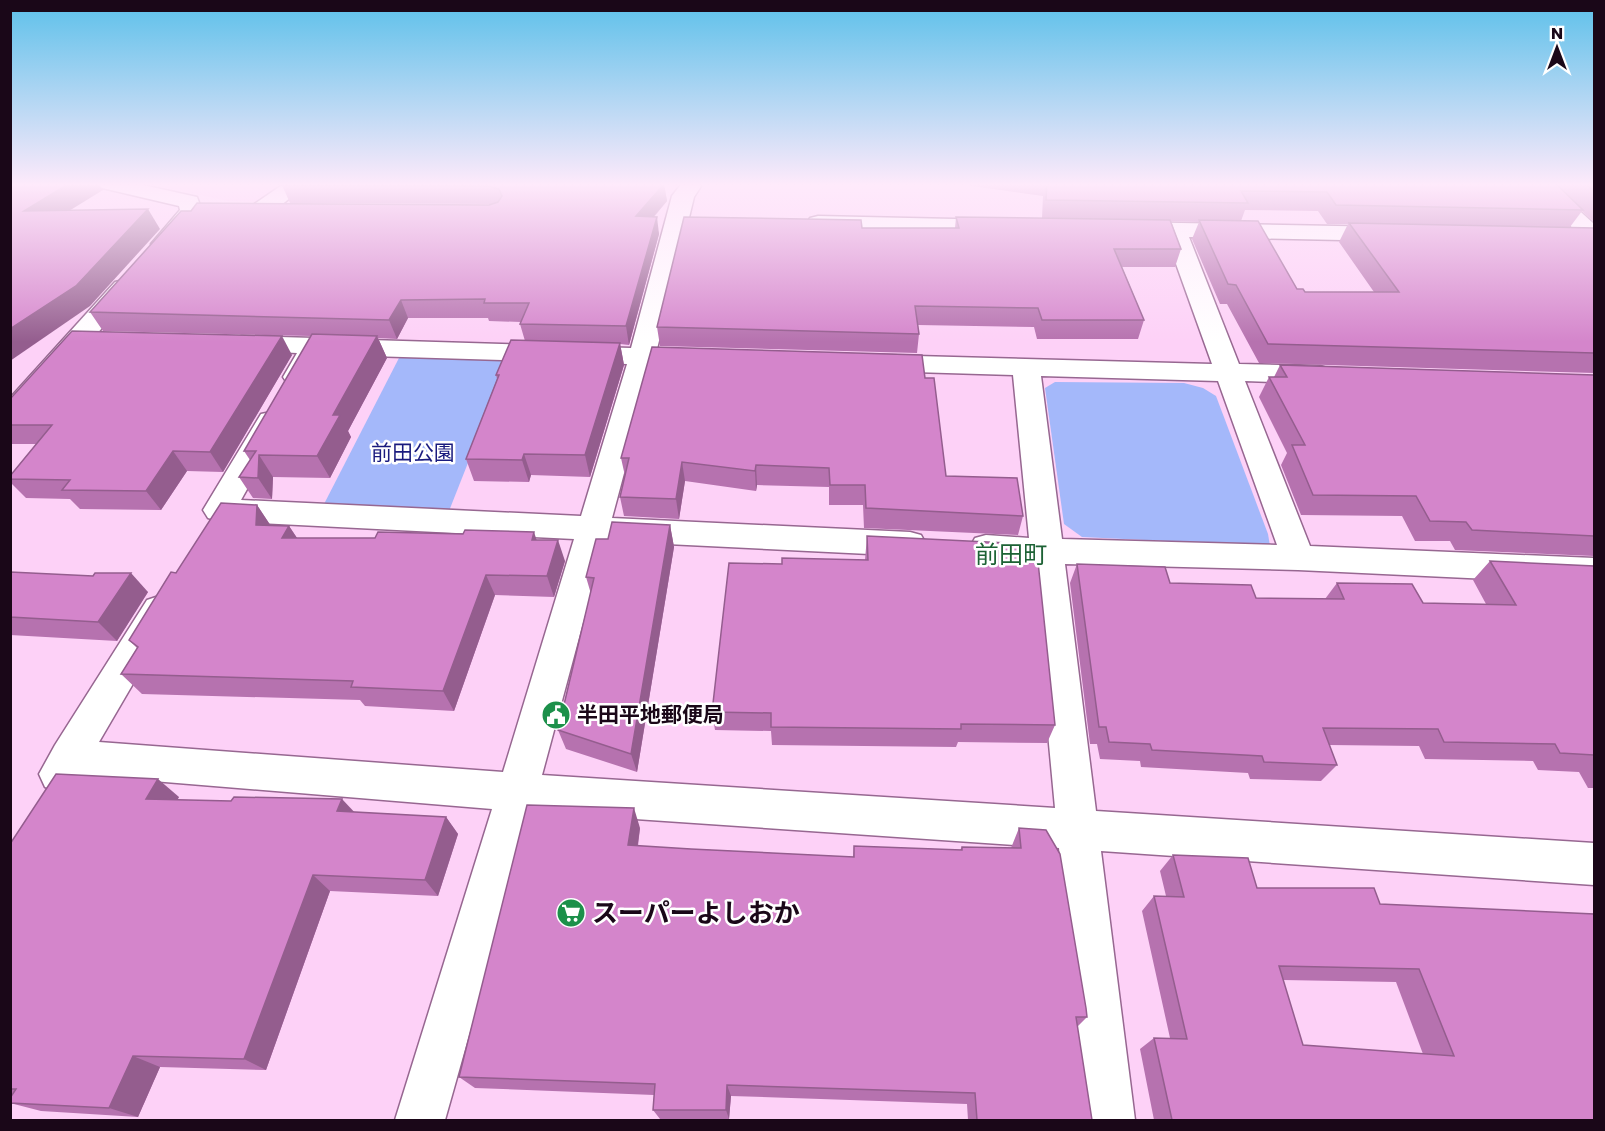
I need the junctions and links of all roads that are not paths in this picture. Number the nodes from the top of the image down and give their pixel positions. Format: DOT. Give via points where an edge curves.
graph roads {
  1 [pos="176,236"];
  2 [pos="674,236"];
  3 [pos="1177,236"];
  4 [pos="1558,237"];
  5 [pos="1594,237"];
  6 [pos="78,340"];
  7 [pos="114,341"];
  8 [pos="220,344"];
  9 [pos="314,346"];
  10 [pos="642,357"];
  11 [pos="723,359"];
  12 [pos="851,362"];
  13 [pos="1026,366"];
  14 [pos="1228,372"];
  15 [pos="1346,376"];
  16 [pos="10,416"];
  17 [pos="593,527"];
  18 [pos="1047,551"];
  19 [pos="1299,558"];
  20 [pos="1594,571"];
  21 [pos="177,579"];
  22 [pos="69,757"];
  23 [pos="517,792"];
  24 [pos="40,806"];
  25 [pos="1080,831"];
  26 [pos="1594,864"];
  27 [pos="420,1120"];
  28 [pos="1110,1120"];
  1 -- 6 [label="street" via="142,267"];
  2 -- 10 [label="street"];
  3 -- 14 [label="street"];
  4 -- 5 [label="street"];
  6 -- 7 [label="street"];
  6 -- 16 [label="street"];
  8 -- 9 [label="street"];
  9 -- 10 [label="street"];
  9 -- 17 [label="street" via="210,525"];
  10 -- 11 [label="street"];
  10 -- 17 [label="street"];
  12 -- 13 [label="street"];
  13 -- 14 [label="street"];
  13 -- 18 [label="street"];
  14 -- 15 [label="street"];
  14 -- 19 [label="street"];
  17 -- 18 [label="street"];
  17 -- 23 [label="street"];
  18 -- 19 [label="street"];
  18 -- 25 [label="street"];
  19 -- 20 [label="street"];
  21 -- 22 [label="street"];
  22 -- 23 [label="street"];
  22 -- 24 [label="street"];
  23 -- 25 [label="street"];
  23 -- 27 [label="street"];
  25 -- 26 [label="street"];
  25 -- 28 [label="street"];
}
